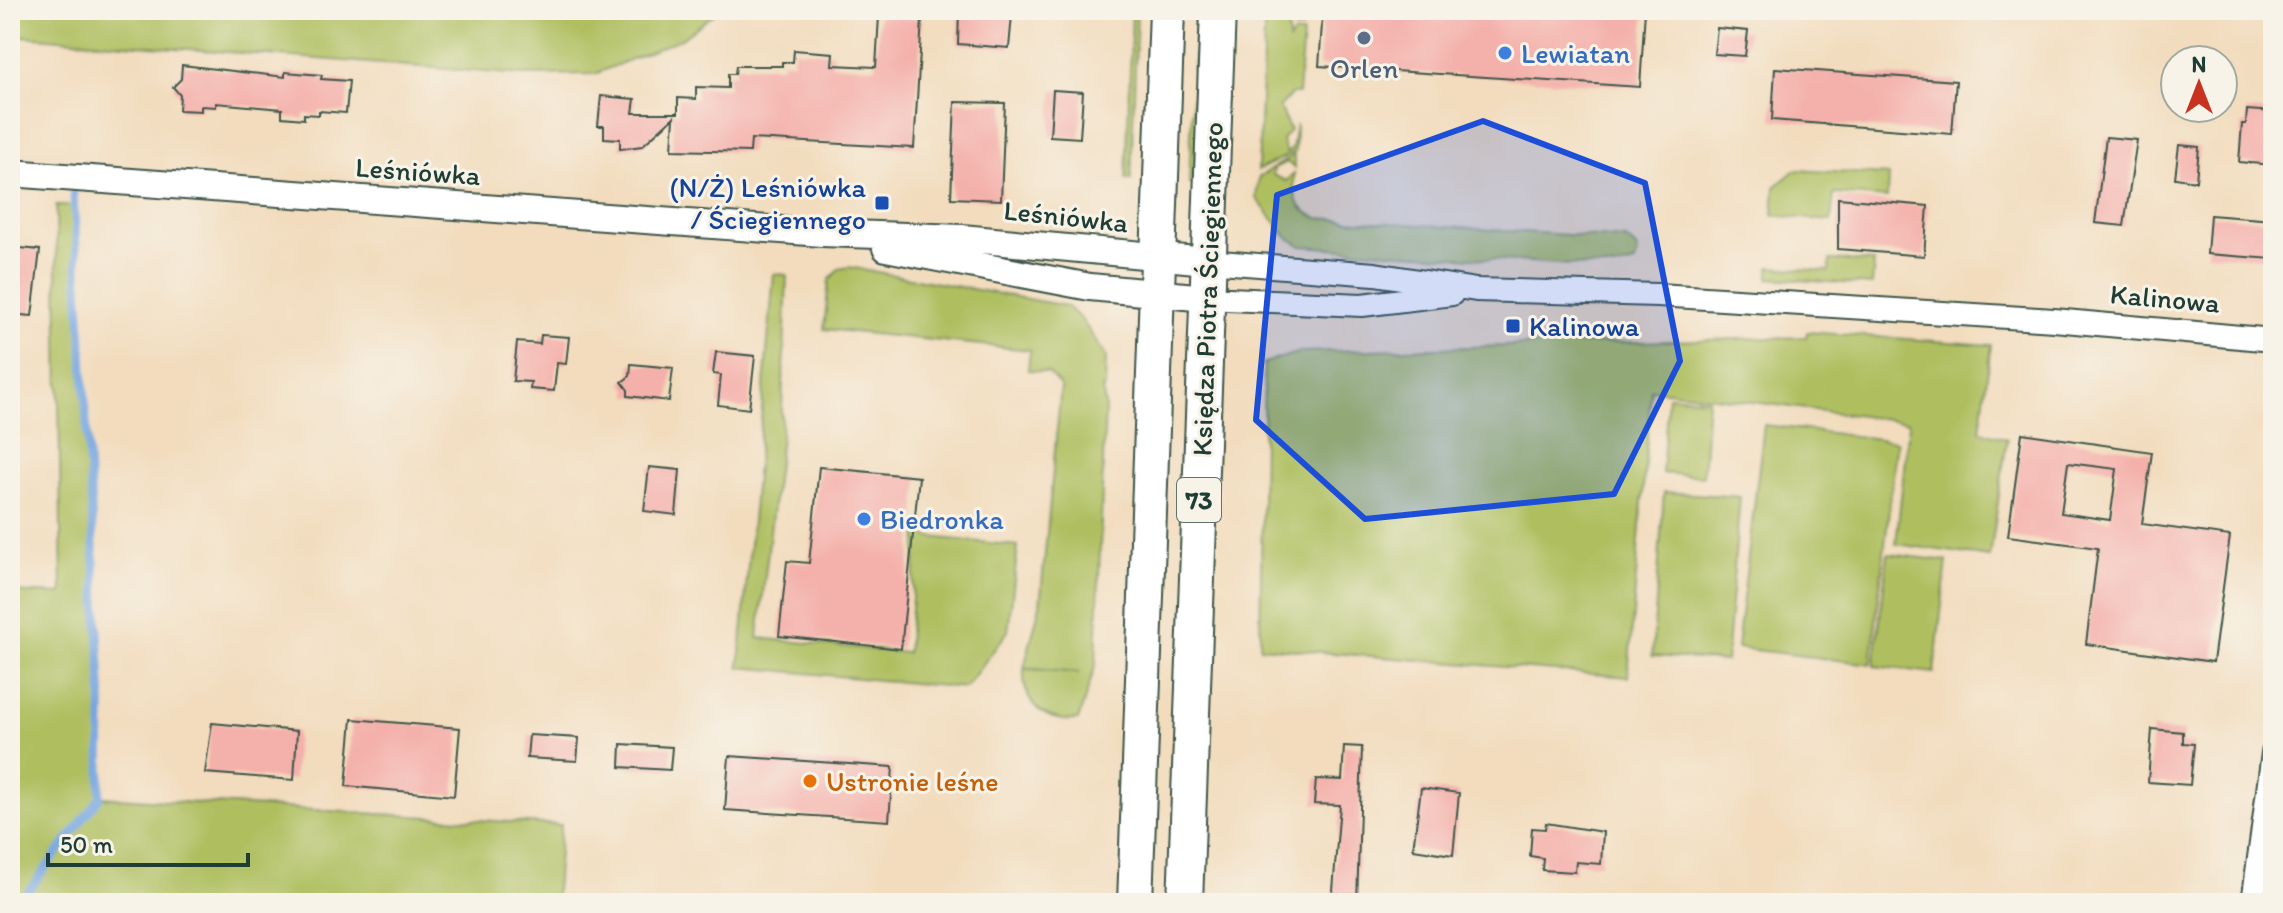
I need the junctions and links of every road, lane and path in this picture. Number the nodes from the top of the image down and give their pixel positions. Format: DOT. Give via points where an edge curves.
graph roads {
  1 [pos="1167,10"];
  2 [pos="1218,10"];
  3 [pos="10,173"];
  4 [pos="822,233"];
  5 [pos="1156,258"];
  6 [pos="1207,261"];
  7 [pos="1476,290"];
  8 [pos="1155,294"];
  9 [pos="1206,298"];
  10 [pos="2273,340"];
  11 [pos="2273,753"];
  12 [pos="1135,903"];
  13 [pos="1185,903"];
  14 [pos="2253,903"];
  1 -- 5 [label="main road, Księdza Piotra Ściegiennego / 73"];
  2 -- 6 [label="main road, Księdza Piotra Ściegiennego / 73"];
  3 -- 4 [label="street, Leśniówka"];
  4 -- 5 [label="street, Leśniówka" via="962,238"];
  4 -- 8 [label="street, Leśniówka" via="962,265"];
  5 -- 6 [label="street, Leśniówka"];
  5 -- 8 [label="main road, Księdza Piotra Ściegiennego / 73"];
  6 -- 7 [label="street, Kalinowa" via="1375,274"];
  6 -- 9 [label="main road, Księdza Piotra Ściegiennego / 73"];
  7 -- 9 [label="street, Kalinowa" via="1362,305"];
  7 -- 10 [label="street, Kalinowa" via="1658,295"];
  8 -- 9 [label="street, Kalinowa"];
  8 -- 12 [label="main road, Księdza Piotra Ściegiennego / 73"];
  9 -- 13 [label="main road, Księdza Piotra Ściegiennego / 73"];
  11 -- 14 [label="street"];
}
